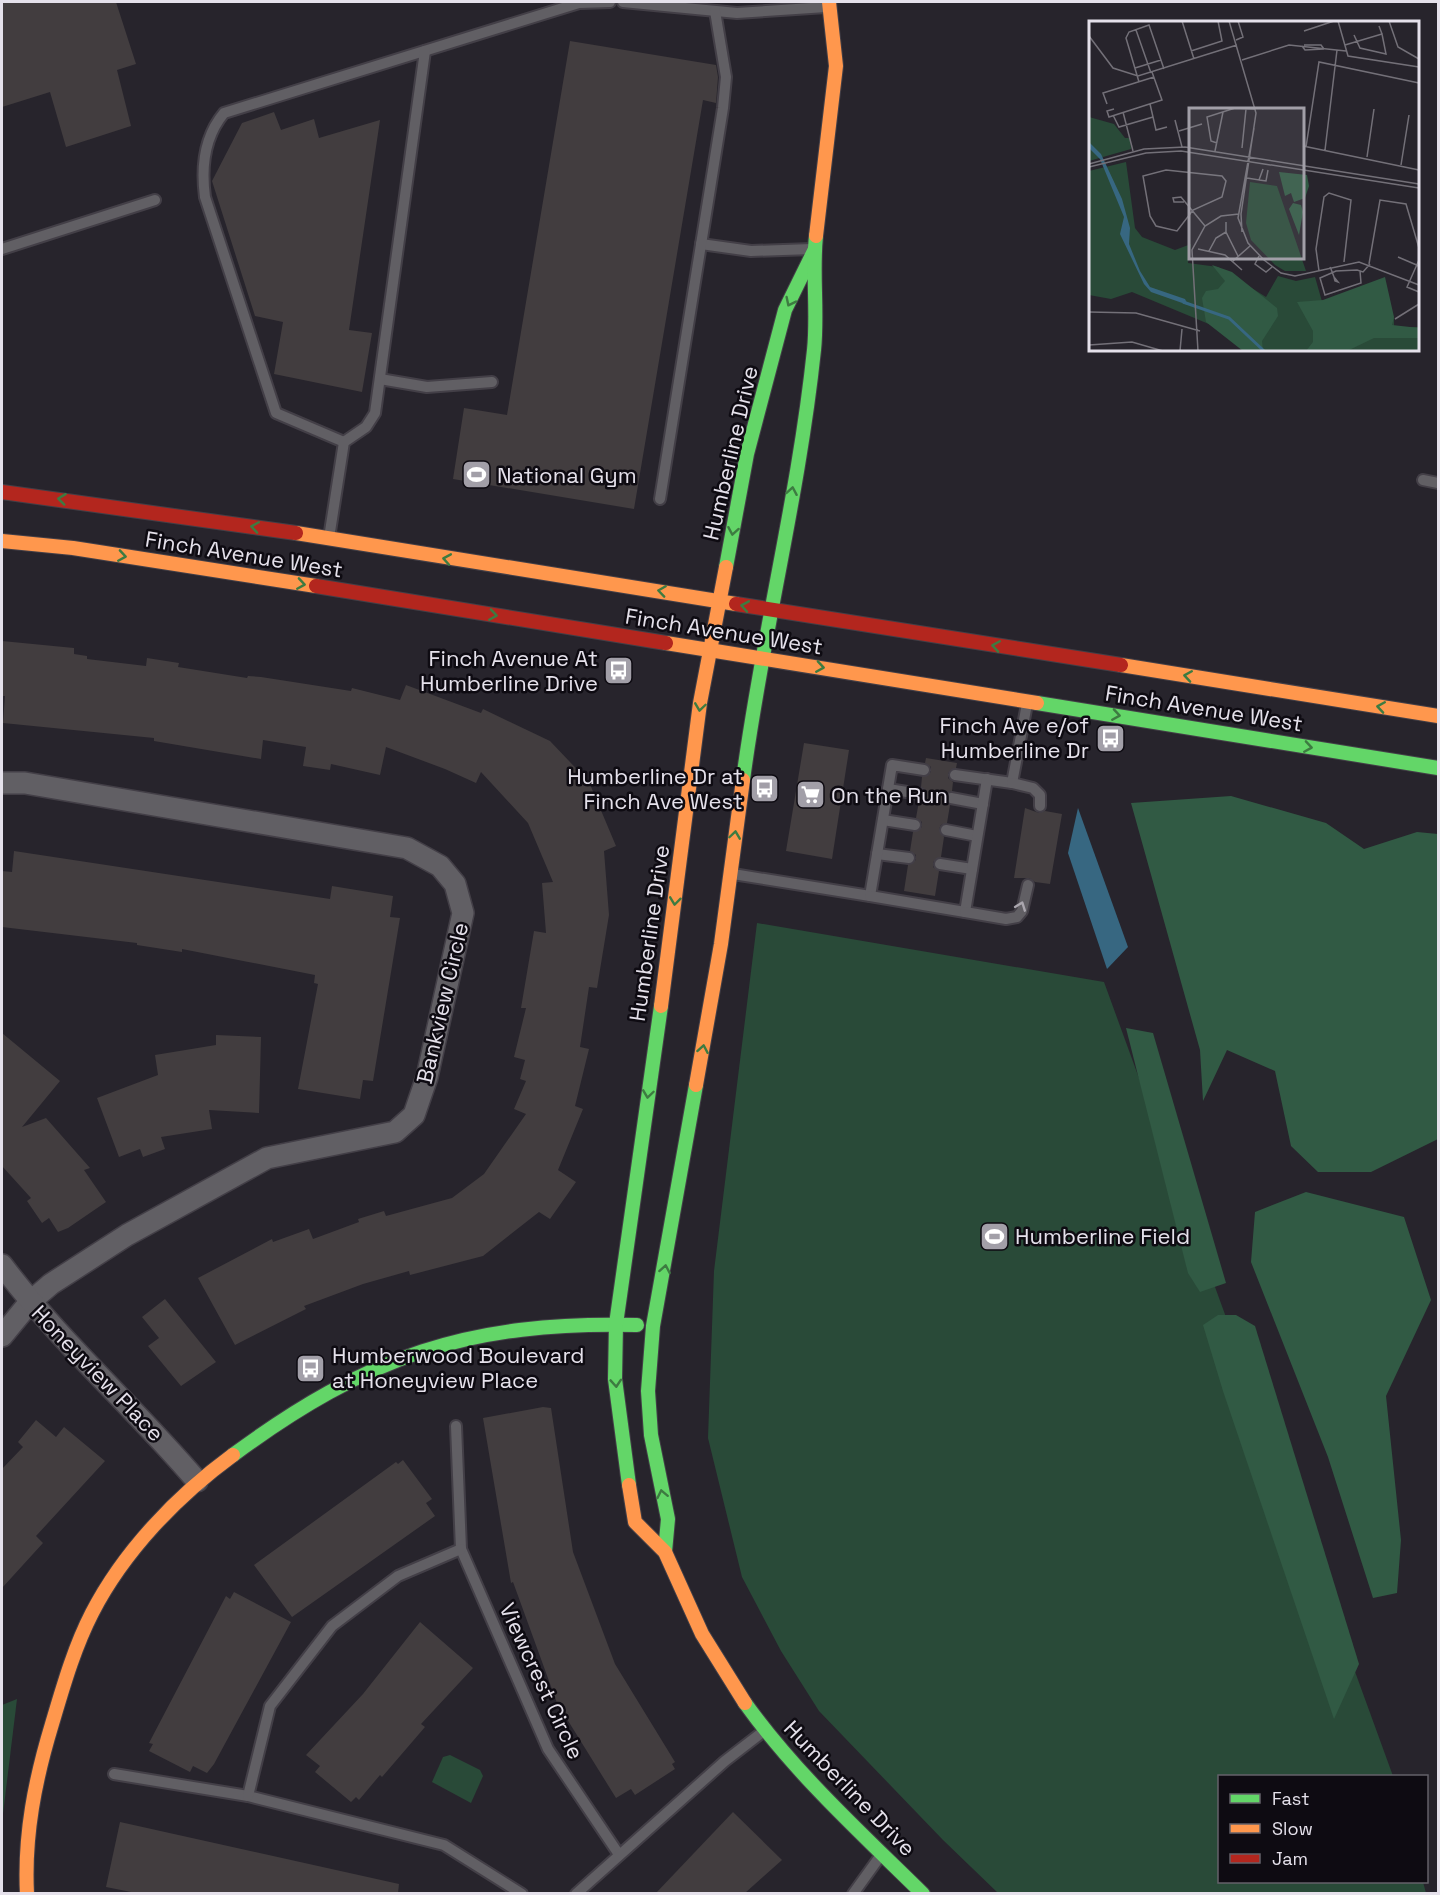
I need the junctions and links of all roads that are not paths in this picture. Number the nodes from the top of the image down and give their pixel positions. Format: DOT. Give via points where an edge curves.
graph roads {
  1 [pos="610,2"];
  2 [pos="623,2"];
  3 [pos="829,4"];
  4 [pos="715,11"];
  5 [pos="425,51"];
  6 [pos="155,200"];
  7 [pos="701,244"];
  8 [pos="2,249"];
  9 [pos="816,249"];
  10 [pos="380,379"];
  11 [pos="492,382"];
  12 [pos="344,442"];
  13 [pos="1423,480"];
  14 [pos="1438,483"];
  15 [pos="2,492"];
  16 [pos="660,499"];
  17 [pos="329,538"];
  18 [pos="2,541"];
  19 [pos="719,601"];
  20 [pos="770,610"];
  21 [pos="710,650"];
  22 [pos="762,658"];
  23 [pos="1028,701"];
  24 [pos="1438,716"];
  25 [pos="1438,768"];
  26 [pos="924,770"];
  27 [pos="955,774"];
  28 [pos="987,779"];
  29 [pos="2,783"];
  30 [pos="1012,783"];
  31 [pos="888,789"];
  32 [pos="920,794"];
  33 [pos="951,798"];
  34 [pos="983,804"];
  35 [pos="1040,806"];
  36 [pos="883,820"];
  37 [pos="915,825"];
  38 [pos="946,830"];
  39 [pos="977,836"];
  40 [pos="877,854"];
  41 [pos="909,858"];
  42 [pos="940,864"];
  43 [pos="972,869"];
  44 [pos="730,873"];
  45 [pos="1028,885"];
  46 [pos="870,896"];
  47 [pos="965,912"];
  48 [pos="2,1264"];
  49 [pos="30,1302"];
  50 [pos="616,1324"];
  51 [pos="653,1326"];
  52 [pos="2,1336"];
  53 [pos="456,1426"];
  54 [pos="197,1481"];
  55 [pos="461,1549"];
  56 [pos="665,1552"];
  57 [pos="765,1731"];
  58 [pos="114,1774"];
  59 [pos="248,1796"];
  60 [pos="883,1852"];
  61 [pos="618,1853"];
  62 [pos="27,1893"];
  63 [pos="522,1893"];
  64 [pos="576,1893"];
  65 [pos="853,1893"];
  66 [pos="923,1893"];
  1 -- 5 [label="lane" via="579,3"];
  2 -- 4 [label="lane"];
  3 -- 4 [label="lane" via="737,13"];
  3 -- 9 [label="street, Humberline Drive" via="836,66"];
  4 -- 7 [label="lane" via="726,77"];
  5 -- 10 [label="lane"];
  5 -- 12 [label="lane" via="224,113 213,127 206,150 202,174 205,197 276,413"];
  6 -- 8 [label="lane"];
  7 -- 9 [label="lane" via="751,251"];
  7 -- 16 [label="lane"];
  9 -- 19 [label="street, Humberline Drive, one-way" via="785,310 747,454"];
  20 -- 9 [label="street, Humberline Drive, one-way" via="814,348"];
  10 -- 11 [label="lane" via="426,387"];
  10 -- 12 [label="lane" via="375,413 366,427"];
  12 -- 17 [label="lane"];
  13 -- 14 [label="lane"];
  17 -- 15 [label="street, Finch Avenue West, one-way"];
  19 -- 17 [label="street, Finch Avenue West, one-way"];
  18 -- 21 [label="street, Finch Avenue West, one-way" via="84,550"];
  20 -- 19 [label="street, Finch Avenue West, one-way"];
  19 -- 21 [label="street, Humberline Drive"];
  20 -- 22 [label="street, Humberline Drive"];
  24 -- 20 [label="street, Finch Avenue West, one-way"];
  21 -- 22 [label="street, Finch Avenue West"];
  21 -- 50 [label="street, Humberline Drive, one-way"];
  22 -- 23 [label="street, Finch Avenue West, one-way"];
  44 -- 22 [label="street, Humberline Drive, one-way"];
  23 -- 25 [label="street, Finch Avenue West, one-way"];
  23 -- 30 [label="lane"];
  26 -- 31 [label="lane" via="892,765"];
  27 -- 28 [label="lane"];
  28 -- 30 [label="lane"];
  28 -- 34 [label="lane"];
  29 -- 49 [label="street, Bankview Circle" via="25,783 407,848 440,866 455,884 463,913 427,1077 414,1115 395,1132 267,1158 127,1235"];
  30 -- 35 [label="lane" via="1033,788 1040,795"];
  31 -- 32 [label="lane"];
  31 -- 36 [label="lane"];
  33 -- 34 [label="lane"];
  34 -- 39 [label="lane"];
  36 -- 37 [label="lane"];
  36 -- 40 [label="lane"];
  38 -- 39 [label="lane"];
  39 -- 43 [label="lane"];
  40 -- 41 [label="lane"];
  40 -- 46 [label="lane"];
  42 -- 43 [label="lane"];
  43 -- 47 [label="lane"];
  44 -- 46 [label="lane"];
  51 -- 44 [label="street, Humberline Drive, one-way"];
  47 -- 45 [label="lane, one-way" via="1017,917"];
  46 -- 47 [label="lane"];
  48 -- 49 [label="street, Honeyview Place"];
  49 -- 52 [label="street, Bankview Circle"];
  49 -- 54 [label="street, Honeyview Place"];
  50 -- 51 [label="street"];
  50 -- 54 [label="street" via="560,1325 480,1335 405,1356 348,1380"];
  50 -- 56 [label="street, Humberline Drive, one-way" via="615,1379 635,1522"];
  56 -- 51 [label="street, Humberline Drive, one-way" via="668,1519 651,1435 648,1391"];
  53 -- 55 [label="lane, Viewcrest Circle"];
  54 -- 62 [label="street" via="134,1549 93,1611 64,1684 36,1776"];
  55 -- 59 [label="lane" via="398,1576 332,1626 270,1706"];
  55 -- 61 [label="lane, Viewcrest Circle" via="548,1749"];
  56 -- 57 [label="street, Humberline Drive" via="702,1634"];
  57 -- 60 [label="street, Humberline Drive" via="809,1781"];
  57 -- 61 [label="lane"];
  58 -- 59 [label="lane"];
  59 -- 63 [label="lane" via="444,1845"];
  60 -- 65 [label="lane"];
  60 -- 66 [label="street, Humberline Drive"];
  61 -- 64 [label="lane"];
}
